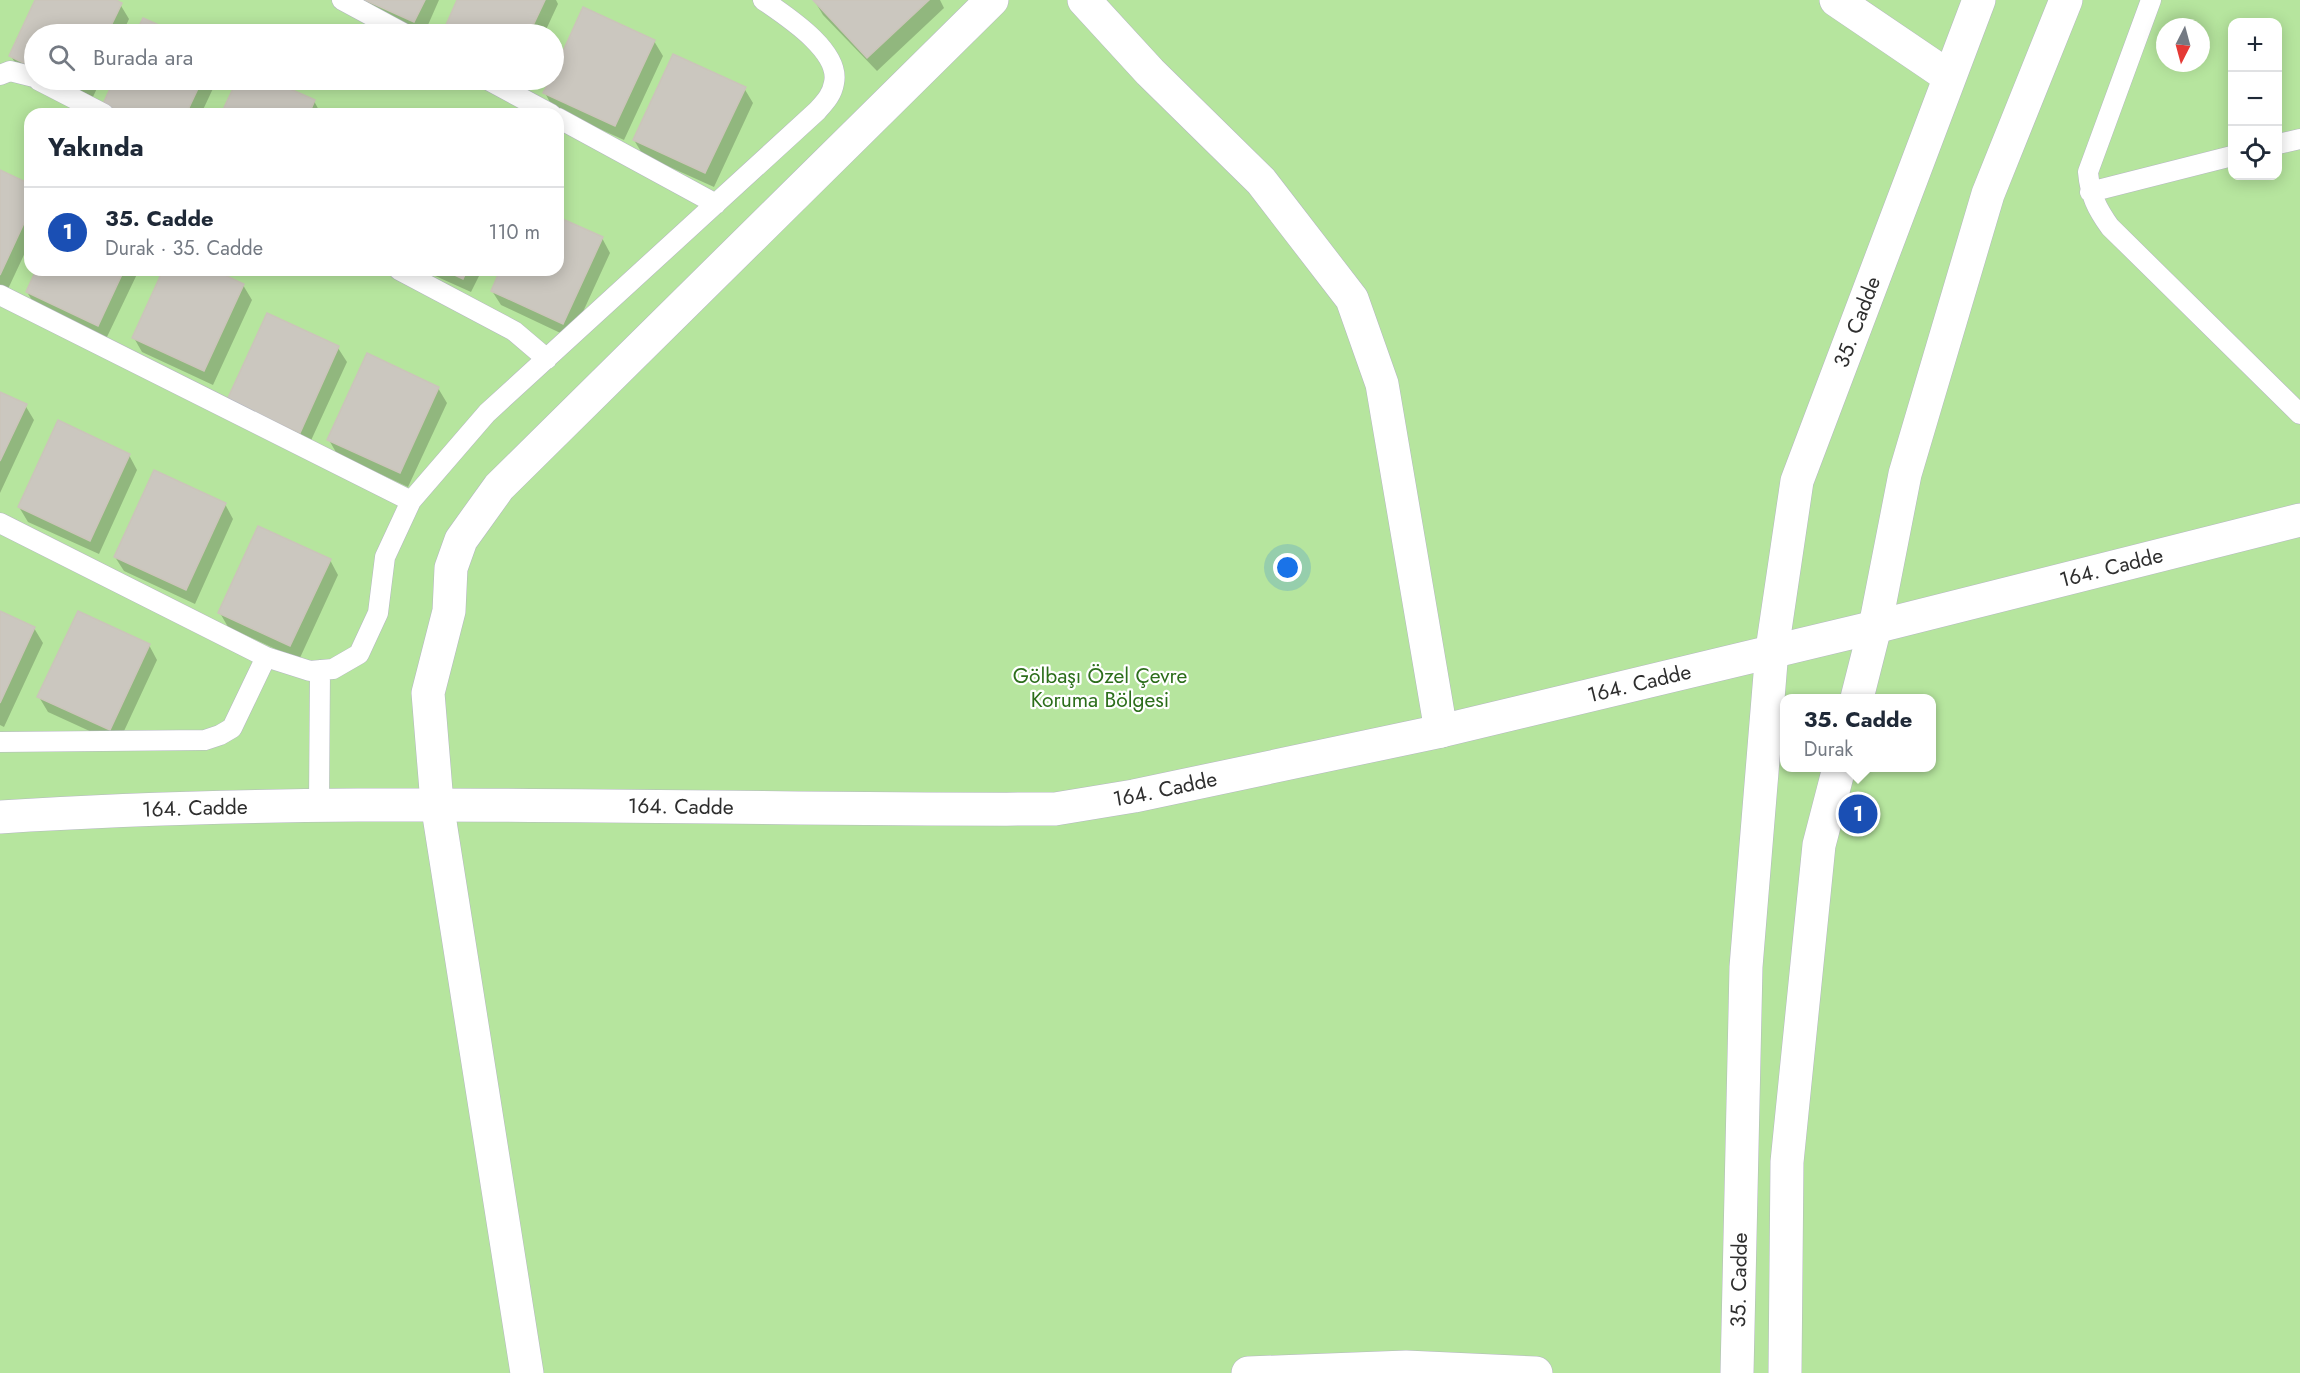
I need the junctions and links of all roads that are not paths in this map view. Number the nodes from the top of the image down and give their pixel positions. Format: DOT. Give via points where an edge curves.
graph roads {
  1 [pos="342,0"];
  2 [pos="763,0"];
  3 [pos="992,0"];
  4 [pos="1084,0"];
  5 [pos="1836,0"];
  6 [pos="1979,0"];
  7 [pos="2066,0"];
  8 [pos="2151,0"];
  9 [pos="386,24"];
  10 [pos="0,75"];
  11 [pos="24,75"];
  12 [pos="1948,76"];
  13 [pos="59,90"];
  14 [pos="507,90"];
  15 [pos="93,108"];
  16 [pos="540,108"];
  17 [pos="564,121"];
  18 [pos="2300,139"];
  19 [pos="2282,143"];
  20 [pos="2228,157"];
  21 [pos="2090,192"];
  22 [pos="716,204"];
  23 [pos="410,276"];
  24 [pos="0,295"];
  25 [pos="547,359"];
  26 [pos="2300,414"];
  27 [pos="411,501"];
  28 [pos="2300,520"];
  29 [pos="0,523"];
  30 [pos="1875,627"];
  31 [pos="1772,650"];
  32 [pos="266,657"];
  33 [pos="320,670"];
  34 [pos="1858,694"];
  35 [pos="1441,731"];
  36 [pos="0,742"];
  37 [pos="1838,772"];
  38 [pos="437,803"];
  39 [pos="319,804"];
  40 [pos="0,817"];
  41 [pos="527,1373"];
  42 [pos="1248,1373"];
  43 [pos="1536,1373"];
  44 [pos="1737,1373"];
  45 [pos="1785,1373"];
  1 -- 9 [label="lane"];
  2 -- 22 [label="lane" via="812,37 832,62 835,80 831,95 817,111"];
  3 -- 38 [label="street" via="499,487 461,540 452,568 450,611 428,693"];
  4 -- 35 [label="street" via="1150,72 1261,181 1352,299 1382,384"];
  5 -- 12 [label="street"];
  6 -- 12 [label="street, 35. Cadde"];
  7 -- 30 [label="street" via="1988,194 1905,474"];
  8 -- 21 [label="lane" via="2088,172"];
  10 -- 11 [label="lane" via="10,71"];
  12 -- 31 [label="street, 35. Cadde" via="1797,481"];
  13 -- 15 [label="lane"];
  14 -- 16 [label="lane"];
  17 -- 22 [label="lane"];
  18 -- 19 [label="lane"];
  20 -- 21 [label="lane"];
  21 -- 26 [label="lane" via="2110,227"];
  22 -- 25 [label="lane"];
  23 -- 25 [label="lane" via="514,331"];
  24 -- 27 [label="lane"];
  25 -- 27 [label="lane" via="487,413"];
  27 -- 33 [label="lane" via="385,557 378,613 371,633 359,654 333,669"];
  28 -- 30 [label="street, 164. Cadde"];
  29 -- 32 [label="lane"];
  30 -- 31 [label="street, 164. Cadde"];
  30 -- 34 [label="street"];
  31 -- 35 [label="street, 164. Cadde"];
  31 -- 44 [label="street, 35. Cadde" via="1746,967"];
  32 -- 33 [label="lane" via="310,671"];
  32 -- 36 [label="lane" via="232,728 205,740"];
  33 -- 39 [label="lane"];
  35 -- 38 [label="street, 164. Cadde" via="1055,809"];
  37 -- 45 [label="street" via="1819,845 1787,1162"];
  38 -- 39 [label="street, 164. Cadde"];
  38 -- 41 [label="street"];
  39 -- 40 [label="street, 164. Cadde" via="146,807"];
  42 -- 43 [label="street" via="1387,1367"];
}
